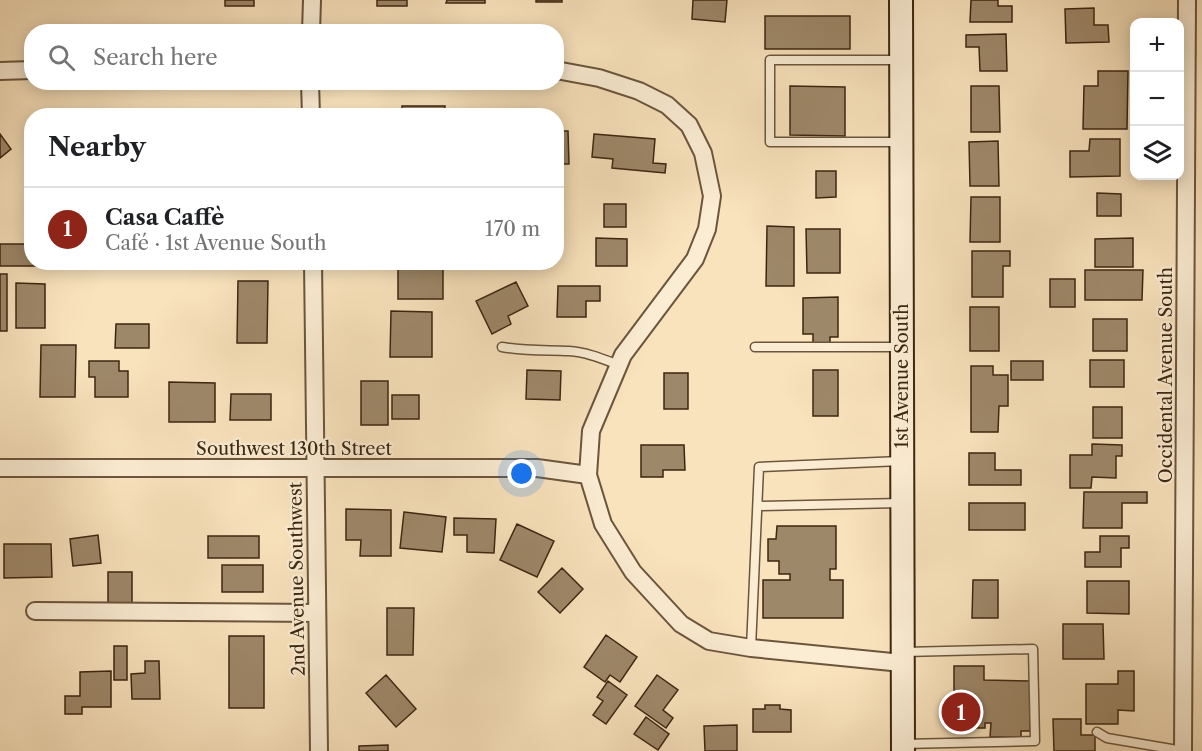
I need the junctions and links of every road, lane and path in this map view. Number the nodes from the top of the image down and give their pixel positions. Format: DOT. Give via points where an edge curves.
graph roads {
  1 [pos="312,0"];
  2 [pos="902,0"];
  3 [pos="1187,0"];
  4 [pos="311,24"];
  5 [pos="902,60"];
  6 [pos="24,70"];
  7 [pos="564,71"];
  8 [pos="0,72"];
  9 [pos="310,90"];
  10 [pos="311,108"];
  11 [pos="902,142"];
  12 [pos="313,270"];
  13 [pos="502,347"];
  14 [pos="755,347"];
  15 [pos="902,347"];
  16 [pos="619,365"];
  17 [pos="902,461"];
  18 [pos="0,468"];
  19 [pos="315,469"];
  20 [pos="588,475"];
  21 [pos="902,503"];
  22 [pos="758,506"];
  23 [pos="35,611"];
  24 [pos="317,613"];
  25 [pos="751,648"];
  26 [pos="902,657"];
  27 [pos="1096,732"];
  28 [pos="903,747"];
  29 [pos="319,751"];
  30 [pos="1183,751"];
  1 -- 4 [label="street"];
  2 -- 5 [label="main road, 1st Avenue South"];
  3 -- 30 [label="street, Occidental Avenue South"];
  5 -- 11 [label="main road, 1st Avenue South"];
  5 -- 11 [label="lane" via="770,60 770,142"];
  6 -- 8 [label="street"];
  7 -- 16 [label="street" via="639,91 667,105 689,125 703,153 712,196 707,229 695,259"];
  9 -- 10 [label="street"];
  11 -- 15 [label="main road, 1st Avenue South"];
  12 -- 19 [label="street, 2nd Avenue Southwest"];
  13 -- 16 [label="lane" via="526,352 570,351"];
  14 -- 15 [label="lane"];
  15 -- 17 [label="main road, 1st Avenue South"];
  16 -- 20 [label="street" via="591,431"];
  17 -- 21 [label="main road, 1st Avenue South"];
  17 -- 22 [label="lane" via="759,467"];
  18 -- 19 [label="street, Southwest 130th Street"];
  19 -- 20 [label="street, Southwest 130th Street" via="537,468"];
  19 -- 24 [label="street, 2nd Avenue Southwest"];
  20 -- 25 [label="street" via="603,524 633,572 681,624 709,641"];
  21 -- 22 [label="lane"];
  21 -- 26 [label="main road, 1st Avenue South"];
  22 -- 25 [label="lane"];
  23 -- 24 [label="street"];
  24 -- 29 [label="street, 2nd Avenue Southwest"];
  25 -- 26 [label="street"];
  26 -- 28 [label="main road, 1st Avenue South"];
  26 -- 28 [label="lane" via="1033,649 1035,741"];
  27 -- 30 [label="lane" via="1107,738"];
}
